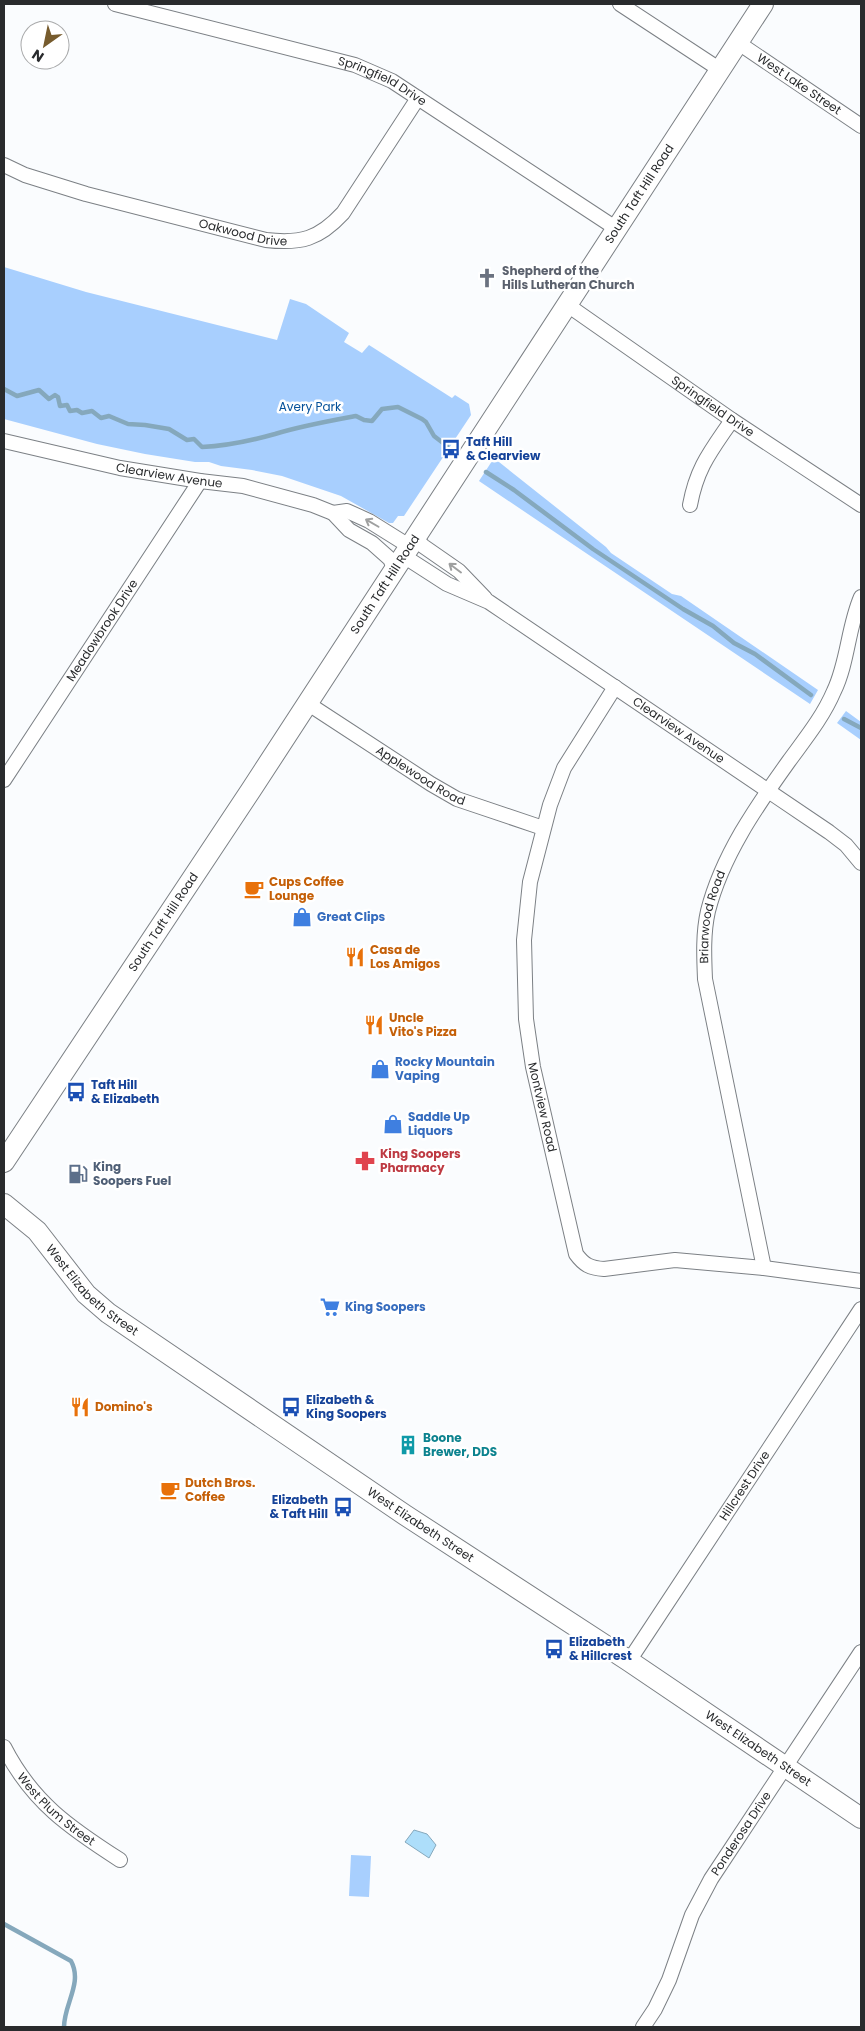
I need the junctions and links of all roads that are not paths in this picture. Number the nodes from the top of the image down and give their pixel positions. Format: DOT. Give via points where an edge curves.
graph roads {
  1 [pos="115,4"];
  2 [pos="620,4"];
  3 [pos="763,4"];
  4 [pos="737,42"];
  5 [pos="719,69"];
  6 [pos="418,98"];
  7 [pos="861,126"];
  8 [pos="4,164"];
  9 [pos="616,229"];
  10 [pos="566,304"];
  11 [pos="732,420"];
  12 [pos="4,441"];
  13 [pos="200,481"];
  14 [pos="690,505"];
  15 [pos="861,505"];
  16 [pos="333,513"];
  17 [pos="405,552"];
  18 [pos="861,597"];
  19 [pos="489,602"];
  20 [pos="615,687"];
  21 [pos="307,703"];
  22 [pos="4,780"];
  23 [pos="768,790"];
  24 [pos="543,828"];
  25 [pos="861,863"];
  26 [pos="4,1162"];
  27 [pos="4,1204"];
  28 [pos="764,1268"];
  29 [pos="861,1282"];
  30 [pos="861,1309"];
  31 [pos="861,1652"];
  32 [pos="629,1661"];
  33 [pos="4,1747"];
  34 [pos="785,1767"];
  35 [pos="861,1818"];
  36 [pos="120,1860"];
  37 [pos="643,2027"];
  1 -- 6 [label="street, Springfield Drive" via="354,65 386,78"];
  2 -- 5 [label="street"];
  3 -- 4 [label="main road, South Taft Hill Road"];
  4 -- 5 [label="main road, South Taft Hill Road"];
  4 -- 7 [label="street, West Lake Street"];
  5 -- 9 [label="main road, South Taft Hill Road"];
  6 -- 8 [label="street, Oakwood Drive" via="331,226 319,234 293,242 266,240 86,194 25,175"];
  6 -- 9 [label="street, Springfield Drive"];
  9 -- 10 [label="main road, South Taft Hill Road"];
  10 -- 11 [label="street, Springfield Drive"];
  10 -- 17 [label="main road, South Taft Hill Road"];
  11 -- 14 [label="street" via="701,467"];
  11 -- 15 [label="street, Springfield Drive"];
  12 -- 13 [label="street, Clearview Avenue" via="120,468"];
  13 -- 16 [label="street, Clearview Avenue" via="252,488"];
  13 -- 22 [label="street, Meadowbrook Drive"];
  17 -- 16 [label="street, Clearview Avenue, one-way" via="369,521 346,511"];
  16 -- 17 [label="street, Clearview Avenue" via="349,530 390,559"];
  17 -- 19 [label="street, Clearview Avenue" via="447,584"];
  19 -- 17 [label="street, Clearview Avenue, one-way" via="459,570 423,546"];
  17 -- 21 [label="main road, South Taft Hill Road"];
  18 -- 23 [label="street, Briarwood Road" via="835,690 822,714"];
  19 -- 20 [label="street, Clearview Avenue"];
  20 -- 23 [label="street, Clearview Avenue"];
  20 -- 24 [label="street, Montview Road" via="564,768"];
  21 -- 24 [label="street, Applewood Road" via="457,799"];
  21 -- 26 [label="main road, South Taft Hill Road"];
  23 -- 25 [label="street, Clearview Avenue" via="846,845"];
  23 -- 28 [label="street, Briarwood Road" via="719,878 708,912 704,954 710,1008"];
  24 -- 28 [label="street, Montview Road" via="530,882 524,940 526,1019 533,1067 576,1254 593,1269 675,1260"];
  27 -- 32 [label="main road, West Elizabeth Street" via="37,1231 86,1294 108,1314 405,1515"];
  28 -- 29 [label="street, Montview Road"];
  30 -- 32 [label="street, Hillcrest Drive"];
  31 -- 34 [label="street, Ponderosa Drive"];
  32 -- 34 [label="main road, West Elizabeth Street"];
  33 -- 36 [label="street, West Plum Street" via="40,1800 68,1826"];
  34 -- 35 [label="main road, West Elizabeth Street"];
  34 -- 37 [label="street, Ponderosa Drive" via="702,1894 669,1980"];
}
